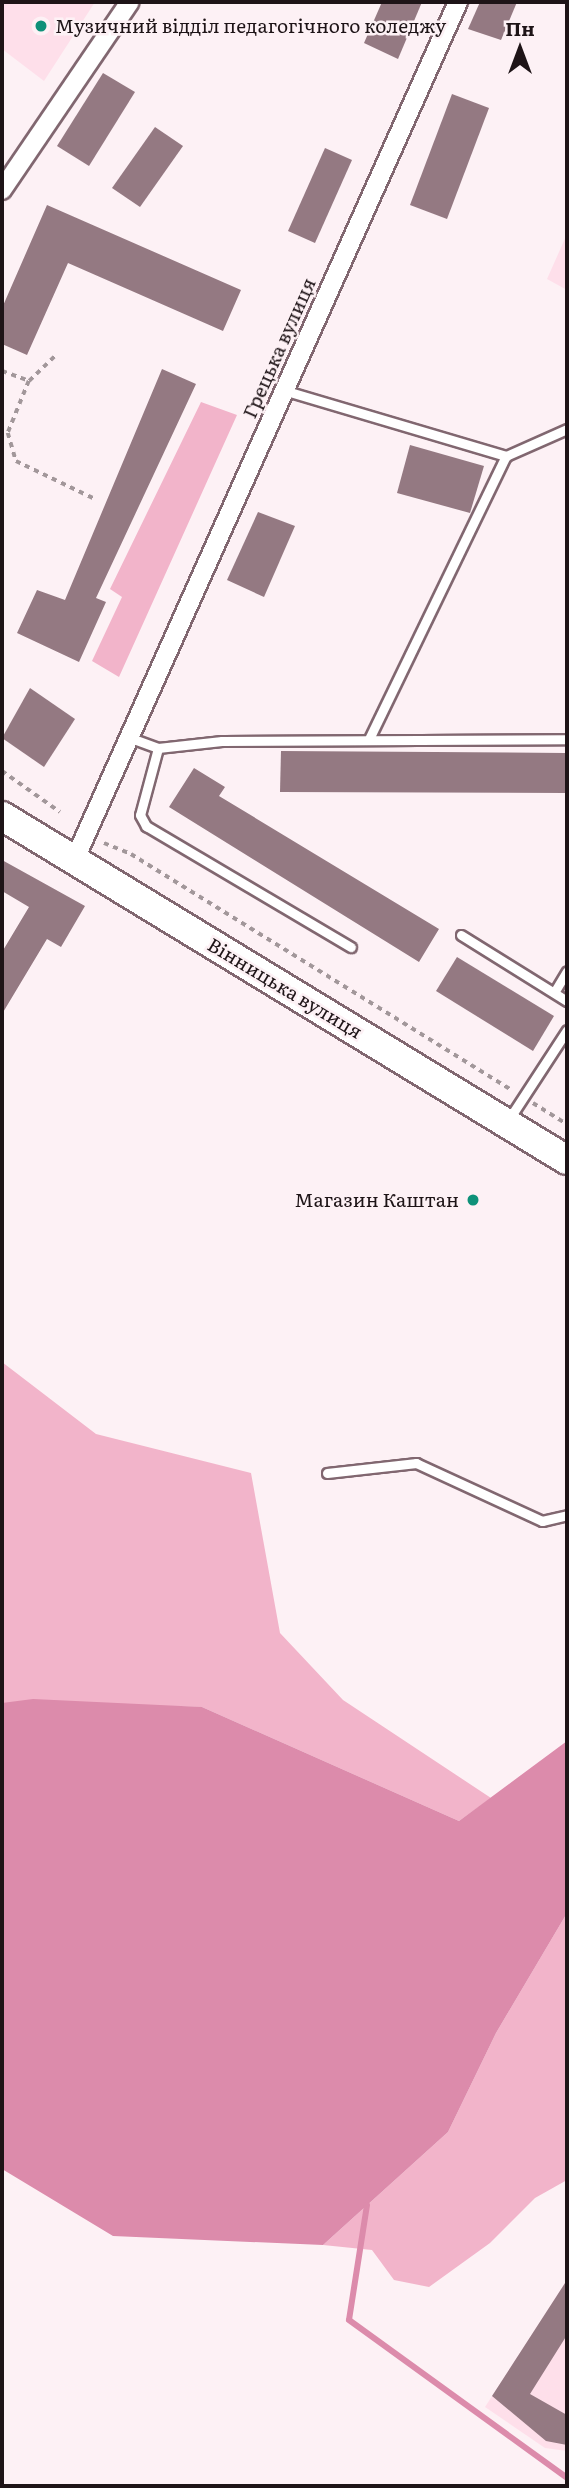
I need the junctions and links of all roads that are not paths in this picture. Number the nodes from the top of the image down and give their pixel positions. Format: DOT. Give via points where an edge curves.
graph roads {
  1 [pos="130,2"];
  2 [pos="458,2"];
  3 [pos="2,190"];
  4 [pos="283,390"];
  5 [pos="567,429"];
  6 [pos="506,456"];
  7 [pos="128,737"];
  8 [pos="369,738"];
  9 [pos="567,738"];
  10 [pos="158,748"];
  11 [pos="2,816"];
  12 [pos="74,861"];
  13 [pos="461,935"];
  14 [pos="351,947"];
  15 [pos="567,971"];
  16 [pos="555,991"];
  17 [pos="567,1000"];
  18 [pos="567,1030"];
  19 [pos="506,1123"];
  20 [pos="567,1160"];
  21 [pos="327,1473"];
  22 [pos="567,1515"];
  1 -- 3 [label="street"];
  2 -- 4 [label="street, Грецька вулиця"];
  4 -- 6 [label="lane"];
  4 -- 7 [label="street, Грецька вулиця"];
  5 -- 6 [label="lane"];
  6 -- 8 [label="lane"];
  7 -- 10 [label="lane"];
  7 -- 12 [label="street, Грецька вулиця"];
  8 -- 9 [label="lane"];
  8 -- 10 [label="lane"];
  10 -- 14 [label="lane" via="140,815 146,826"];
  11 -- 12 [label="main road, Вінницька вулиця"];
  12 -- 19 [label="main road, Вінницька вулиця"];
  13 -- 16 [label="lane"];
  15 -- 16 [label="lane"];
  16 -- 17 [label="lane"];
  18 -- 19 [label="lane"];
  19 -- 20 [label="main road, Вінницька вулиця"];
  21 -- 22 [label="lane" via="416,1463 542,1521"];
}
